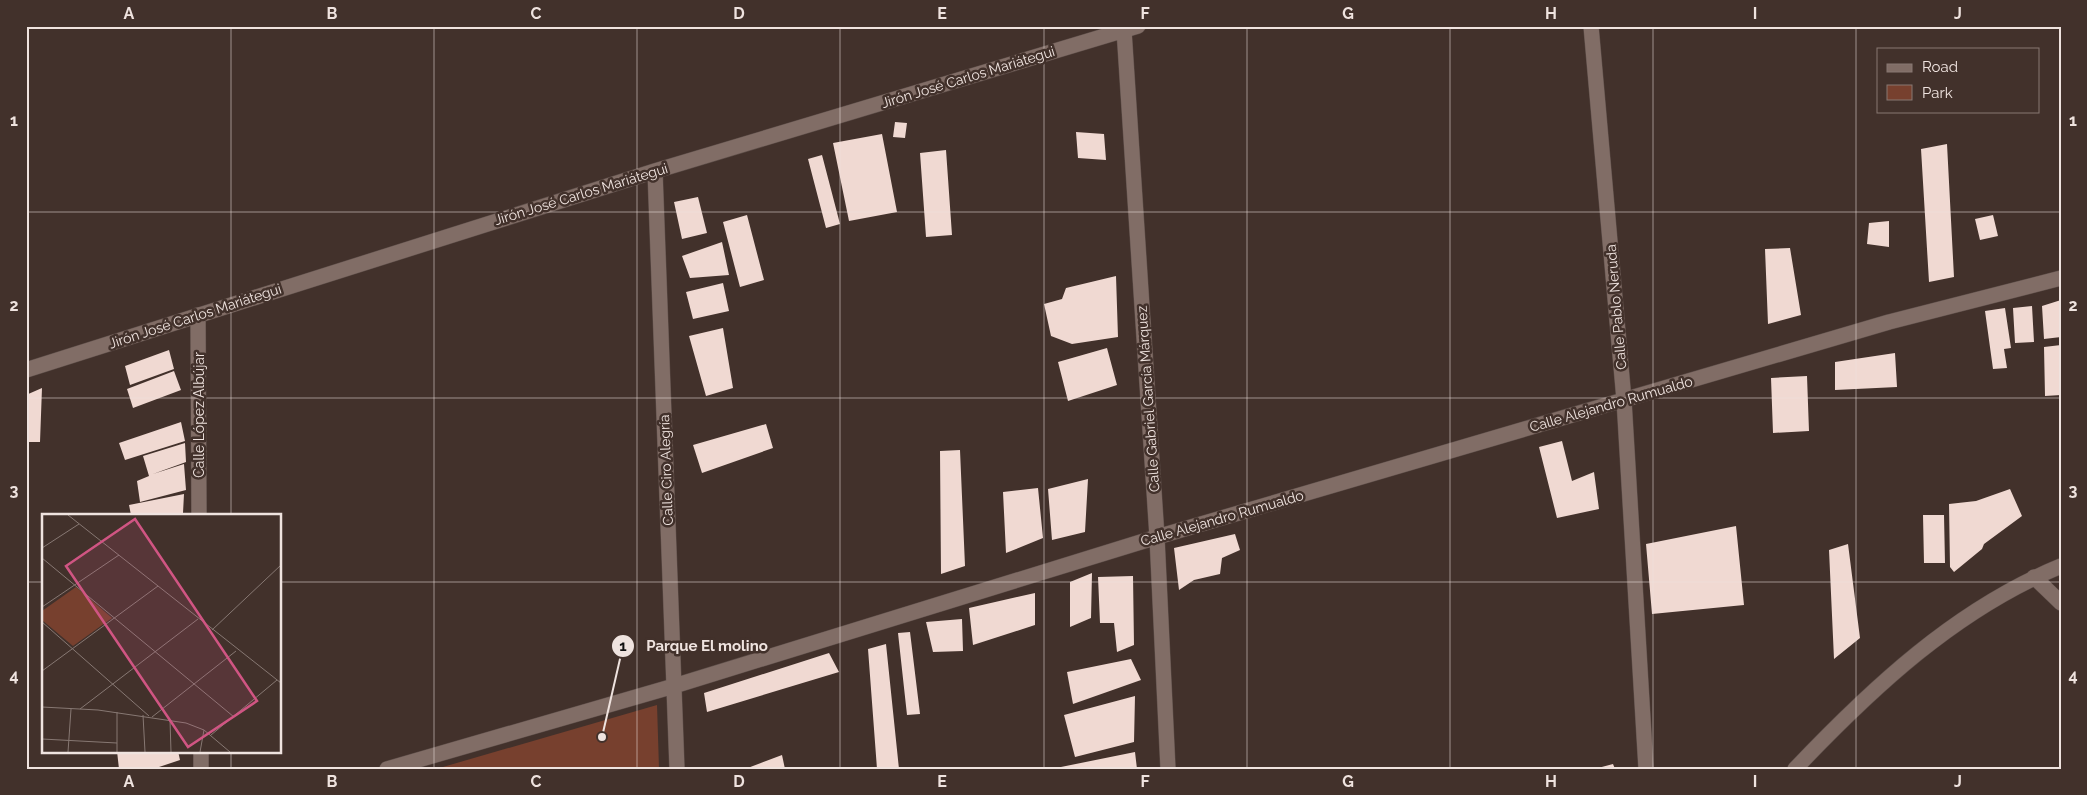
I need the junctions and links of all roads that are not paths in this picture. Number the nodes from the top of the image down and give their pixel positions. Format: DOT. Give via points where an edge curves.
graph roads {
  1 [pos="1591,26"];
  2 [pos="1131,28"];
  3 [pos="655,171"];
  4 [pos="2061,278"];
  5 [pos="198,315"];
  6 [pos="26,370"];
  7 [pos="1624,400"];
  8 [pos="199,514"];
  9 [pos="1157,537"];
  10 [pos="2061,566"];
  11 [pos="2034,577"];
  12 [pos="2061,602"];
  13 [pos="674,686"];
  14 [pos="201,752"];
  15 [pos="201,769"];
  16 [pos="387,769"];
  17 [pos="677,769"];
  18 [pos="1168,769"];
  19 [pos="1646,769"];
  20 [pos="1795,769"];
  1 -- 7 [label="street, Calle Pablo Neruda"];
  2 -- 3 [label="street, Jirón José Carlos Mariátegui"];
  2 -- 9 [label="street, Calle Gabriel García Márquez"];
  3 -- 5 [label="street, Jirón José Carlos Mariátegui"];
  3 -- 13 [label="street, Calle Ciro Alegría"];
  4 -- 7 [label="street, Calle Alejandro Rumualdo" via="1889,322"];
  5 -- 6 [label="street, Jirón José Carlos Mariátegui"];
  5 -- 8 [label="street, Calle López Albújar"];
  7 -- 9 [label="street, Calle Alejandro Rumualdo"];
  7 -- 19 [label="street, Calle Pablo Neruda"];
  9 -- 13 [label="street, Calle Alejandro Rumualdo"];
  9 -- 18 [label="street, Calle Gabriel García Márquez"];
  10 -- 11 [label="street"];
  11 -- 12 [label="street"];
  11 -- 20 [label="street" via="1974,613 1919,652 1848,714"];
  13 -- 16 [label="street, Calle Alejandro Rumualdo"];
  13 -- 17 [label="street, Calle Ciro Alegría"];
  14 -- 15 [label="street"];
}
